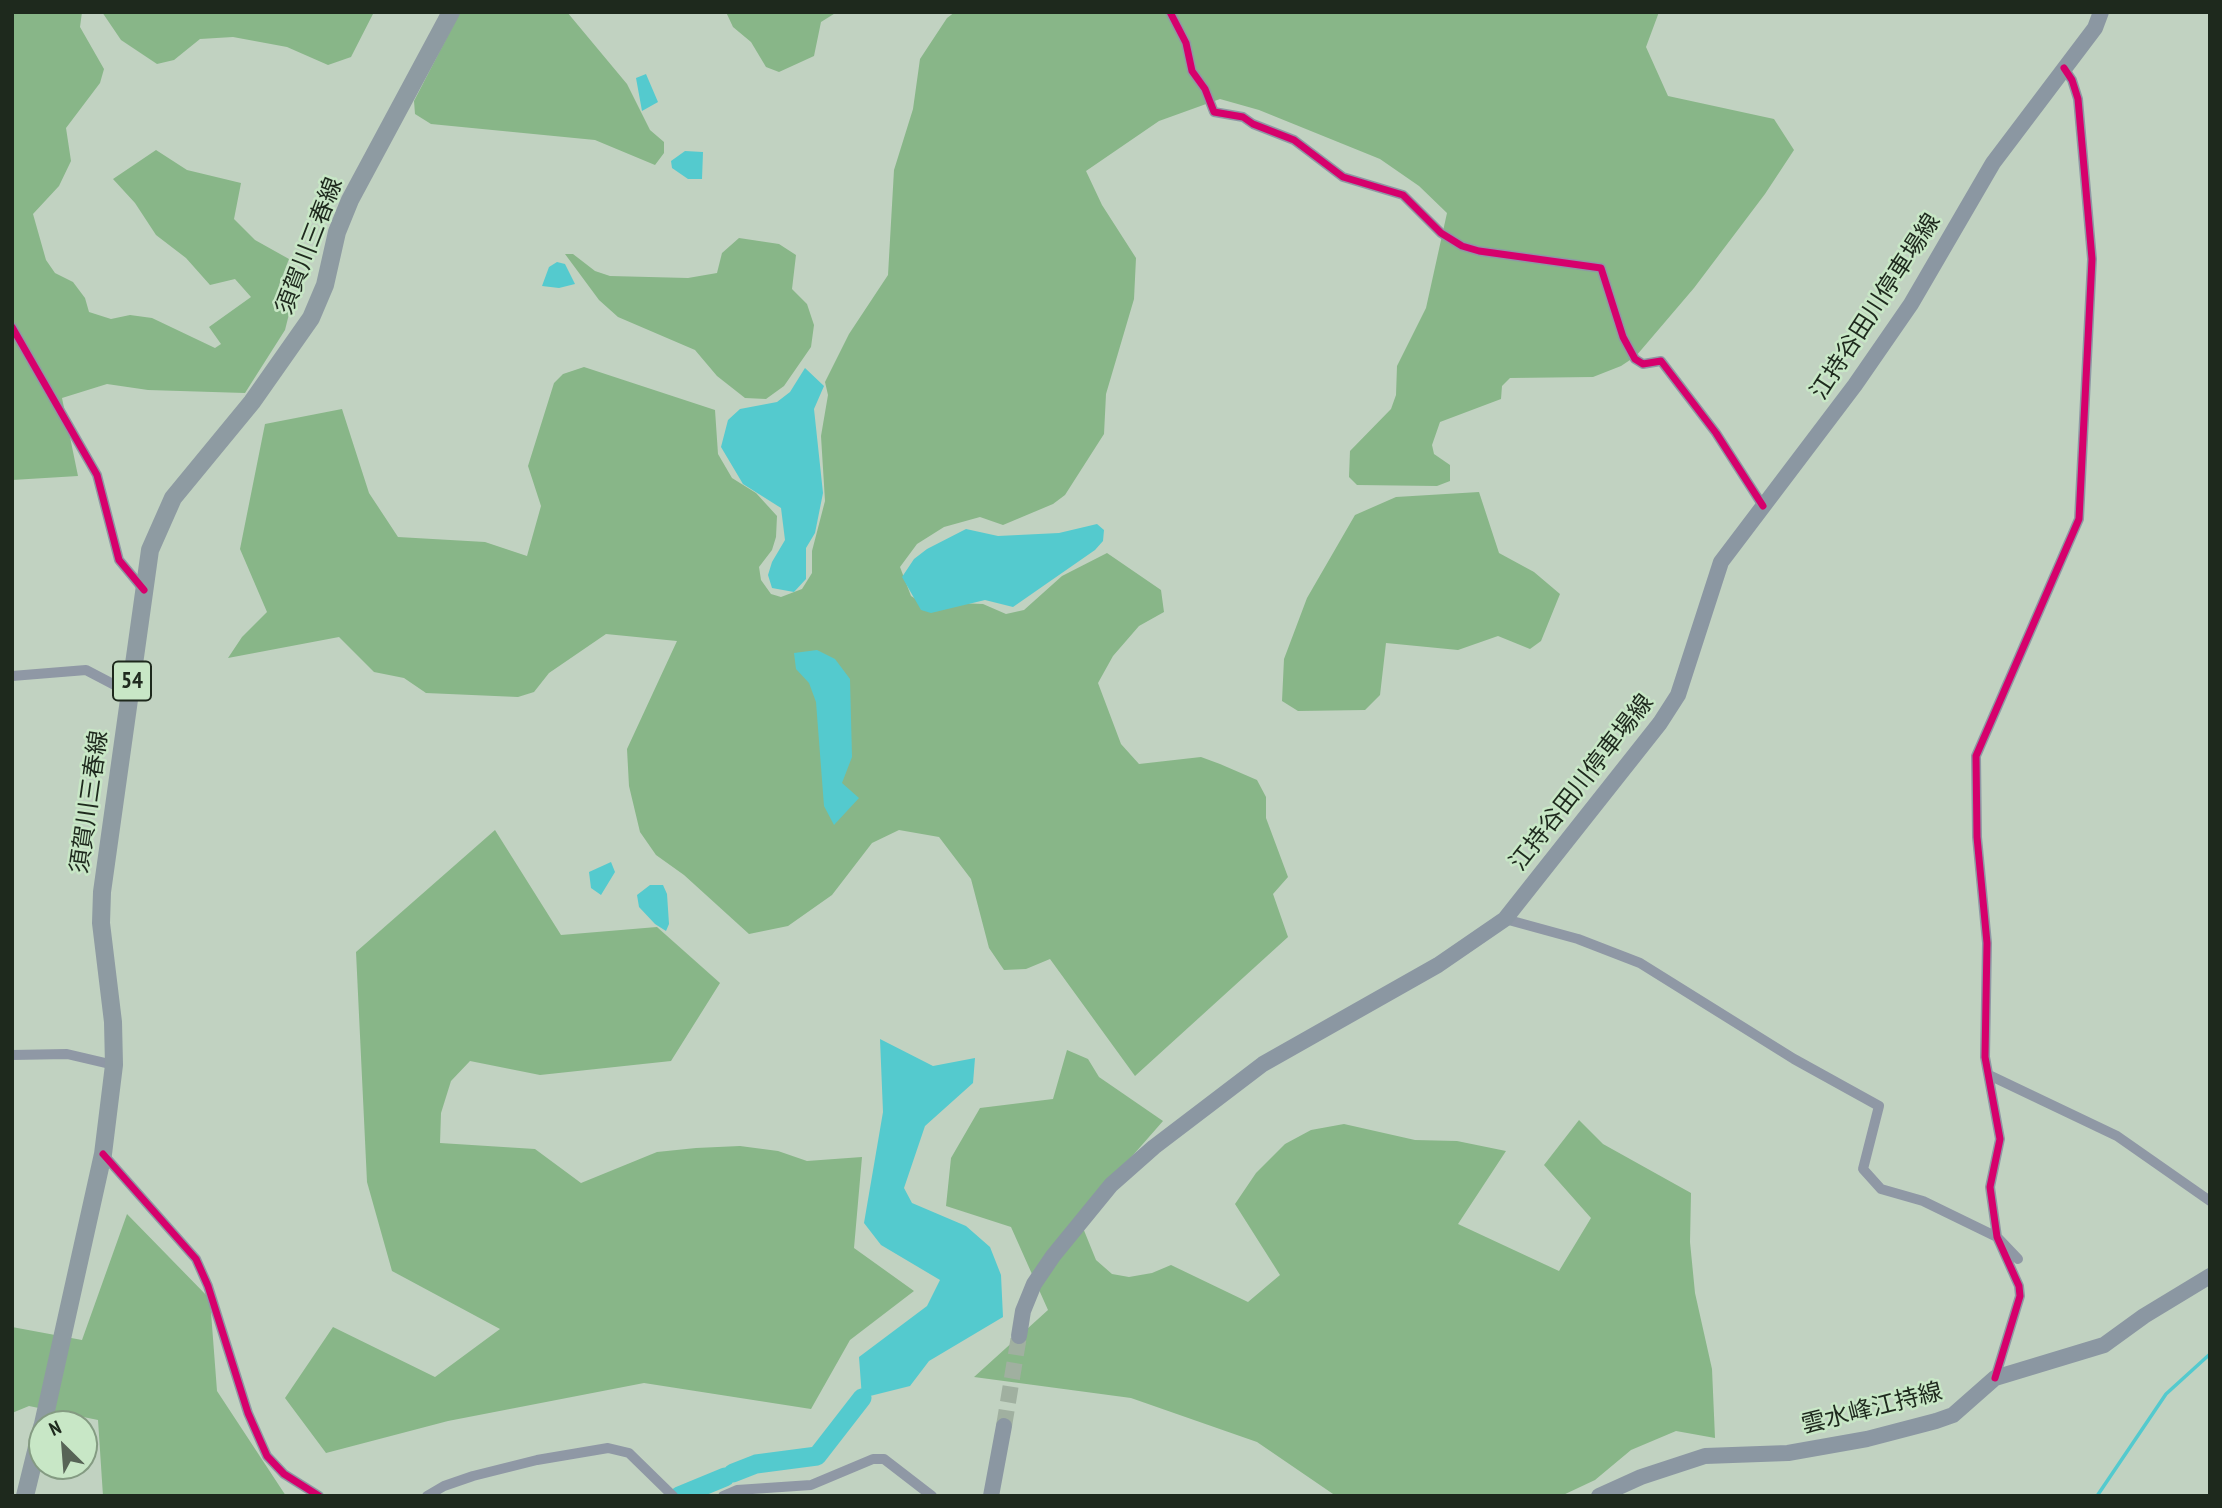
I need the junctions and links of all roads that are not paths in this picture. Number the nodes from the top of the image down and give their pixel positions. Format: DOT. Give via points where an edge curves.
graph roads {
  1 [pos="451,12"];
  2 [pos="1170,12"];
  3 [pos="2101,12"];
  4 [pos="2064,68"];
  5 [pos="12,327"];
  6 [pos="1762,506"];
  7 [pos="144,590"];
  8 [pos="12,676"];
  9 [pos="130,693"];
  10 [pos="1505,919"];
  11 [pos="12,1055"];
  12 [pos="114,1065"];
  13 [pos="1989,1075"];
  14 [pos="103,1154"];
  15 [pos="2210,1201"];
  16 [pos="1997,1237"];
  17 [pos="2018,1259"];
  18 [pos="2210,1276"];
  19 [pos="1018,1336"];
  20 [pos="1995,1378"];
  21 [pos="45,1410"];
  22 [pos="1003,1426"];
  23 [pos="773,1491"];
  24 [pos="319,1496"];
  25 [pos="428,1496"];
  26 [pos="673,1496"];
  27 [pos="723,1496"];
  28 [pos="932,1496"];
  29 [pos="990,1496"];
  30 [pos="1599,1496"];
  1 -- 7 [label="main road, 須賀川三春線 / 54" via="346,209 311,318 252,402 173,498 150,550"];
  2 -- 6 [label="street" via="1214,113 1243,117 1294,140 1343,177 1403,195 1441,233 1462,246 1601,268 1623,337 1635,359 1643,364 1661,361 1716,433"];
  3 -- 4 [label="main road, 江持谷田川停車場線" via="2095,28"];
  4 -- 6 [label="main road, 江持谷田川停車場線" via="1993,163 1911,304 1856,385"];
  4 -- 13 [label="street" via="2078,99 2092,259 2079,519 1976,756 1977,837 1987,943 1984,1057"];
  5 -- 7 [label="street" via="96,475 118,560"];
  6 -- 10 [label="main road, 江持谷田川停車場線" via="1714,578 1678,695"];
  7 -- 9 [label="main road, 須賀川三春線 / 54"];
  8 -- 9 [label="street" via="86,670"];
  9 -- 12 [label="main road, 須賀川三春線 / 54" via="101,912"];
  10 -- 16 [label="street" via="1578,939 1640,963 1879,1106 1863,1169 1881,1189 1923,1201"];
  10 -- 19 [label="main road, 江持谷田川停車場線" via="1438,965 1263,1064 1154,1147 1111,1185 1053,1256 1034,1284"];
  11 -- 12 [label="street" via="67,1054"];
  12 -- 14 [label="main road, 須賀川三春線 / 54"];
  13 -- 15 [label="street" via="2117,1136"];
  13 -- 16 [label="street" via="2000,1139 1990,1187"];
  14 -- 21 [label="main road, 須賀川三春線 / 54"];
  14 -- 24 [label="street" via="196,1259 247,1413 267,1457"];
  16 -- 17 [label="street"];
  16 -- 20 [label="street" via="2020,1296"];
  18 -- 20 [label="main road, 雲水峰江持線" via="2104,1345"];
  20 -- 30 [label="main road, 雲水峰江持線" via="1953,1415 1937,1421 1788,1453 1705,1456"];
  22 -- 29 [label="main road"];
  23 -- 27 [label="street" via="737,1490"];
  23 -- 28 [label="street" via="811,1485 873,1459 884,1460"];
  25 -- 26 [label="street" via="474,1476 608,1448 629,1453"];
}
